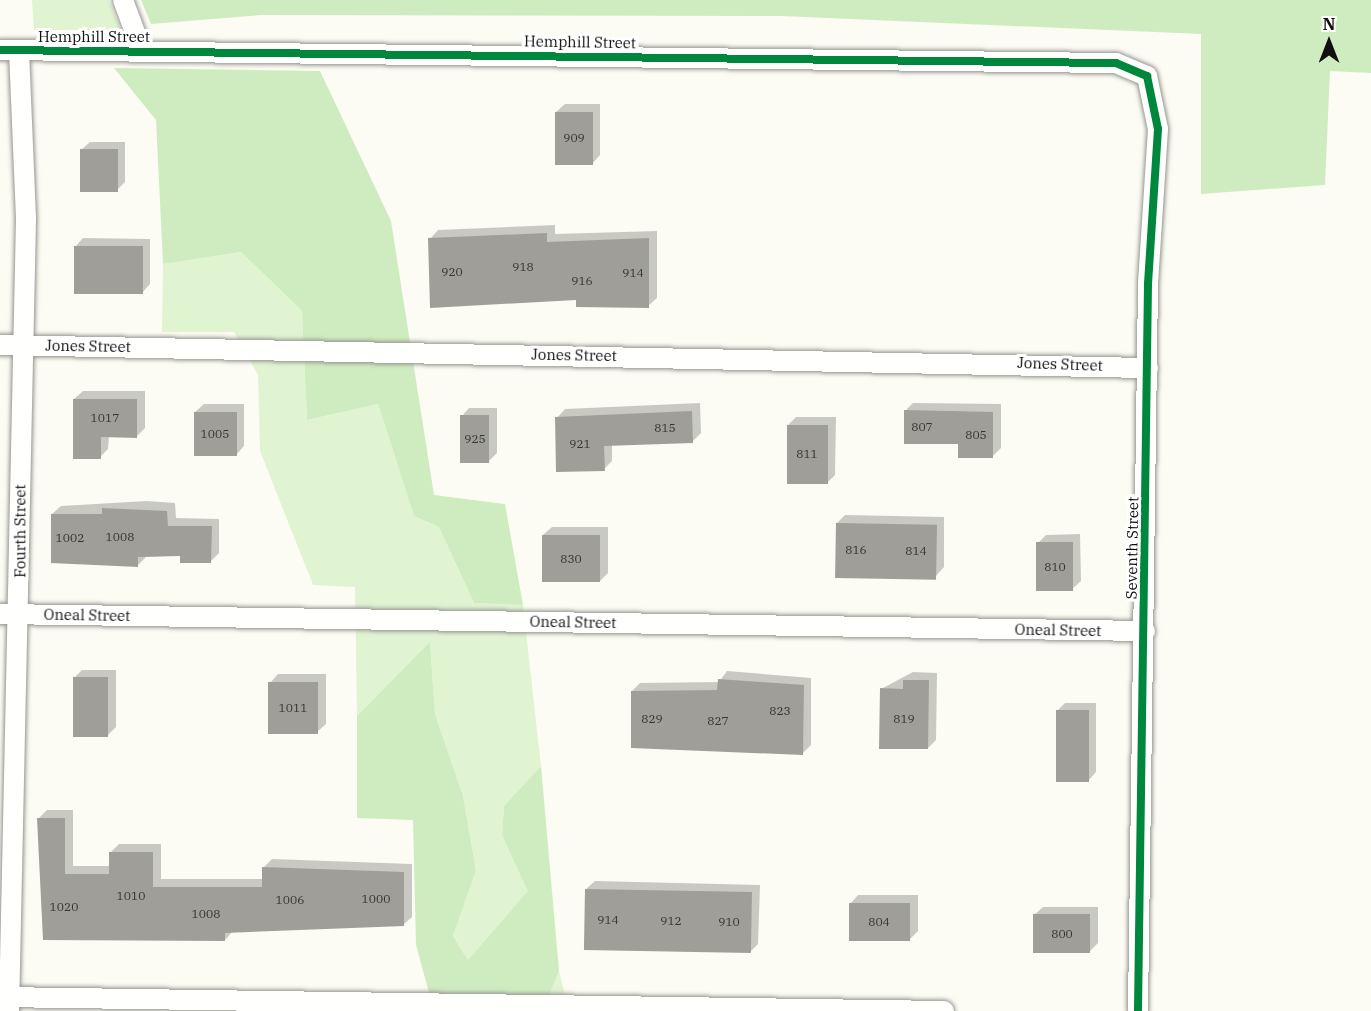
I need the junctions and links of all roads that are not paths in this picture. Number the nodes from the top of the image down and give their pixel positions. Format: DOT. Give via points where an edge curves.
graph roads {
  1 [pos="123,0"];
  2 [pos="9,50"];
  3 [pos="142,51"];
  4 [pos="1151,85"];
  5 [pos="0,345"];
  6 [pos="21,345"];
  7 [pos="1148,368"];
  8 [pos="10,614"];
  9 [pos="1145,631"];
  10 [pos="6,1002"];
  11 [pos="944,1011"];
  12 [pos="1138,1011"];
  1 -- 3 [label="street"];
  2 -- 3 [label="street, Hemphill Street"];
  2 -- 6 [label="street, Fourth Street" via="26,218"];
  3 -- 4 [label="street, Hemphill Street" via="1116,63 1136,68"];
  4 -- 7 [label="street, Seventh Street" via="1158,129"];
  5 -- 6 [label="street, Jones Street"];
  6 -- 7 [label="street, Jones Street"];
  6 -- 8 [label="street, Fourth Street"];
  7 -- 9 [label="street, Seventh Street"];
  8 -- 9 [label="street, Oneal Street"];
  8 -- 10 [label="street, Fourth Street"];
  9 -- 12 [label="street, Seventh Street"];
  10 -- 11 [label="street"];
}
